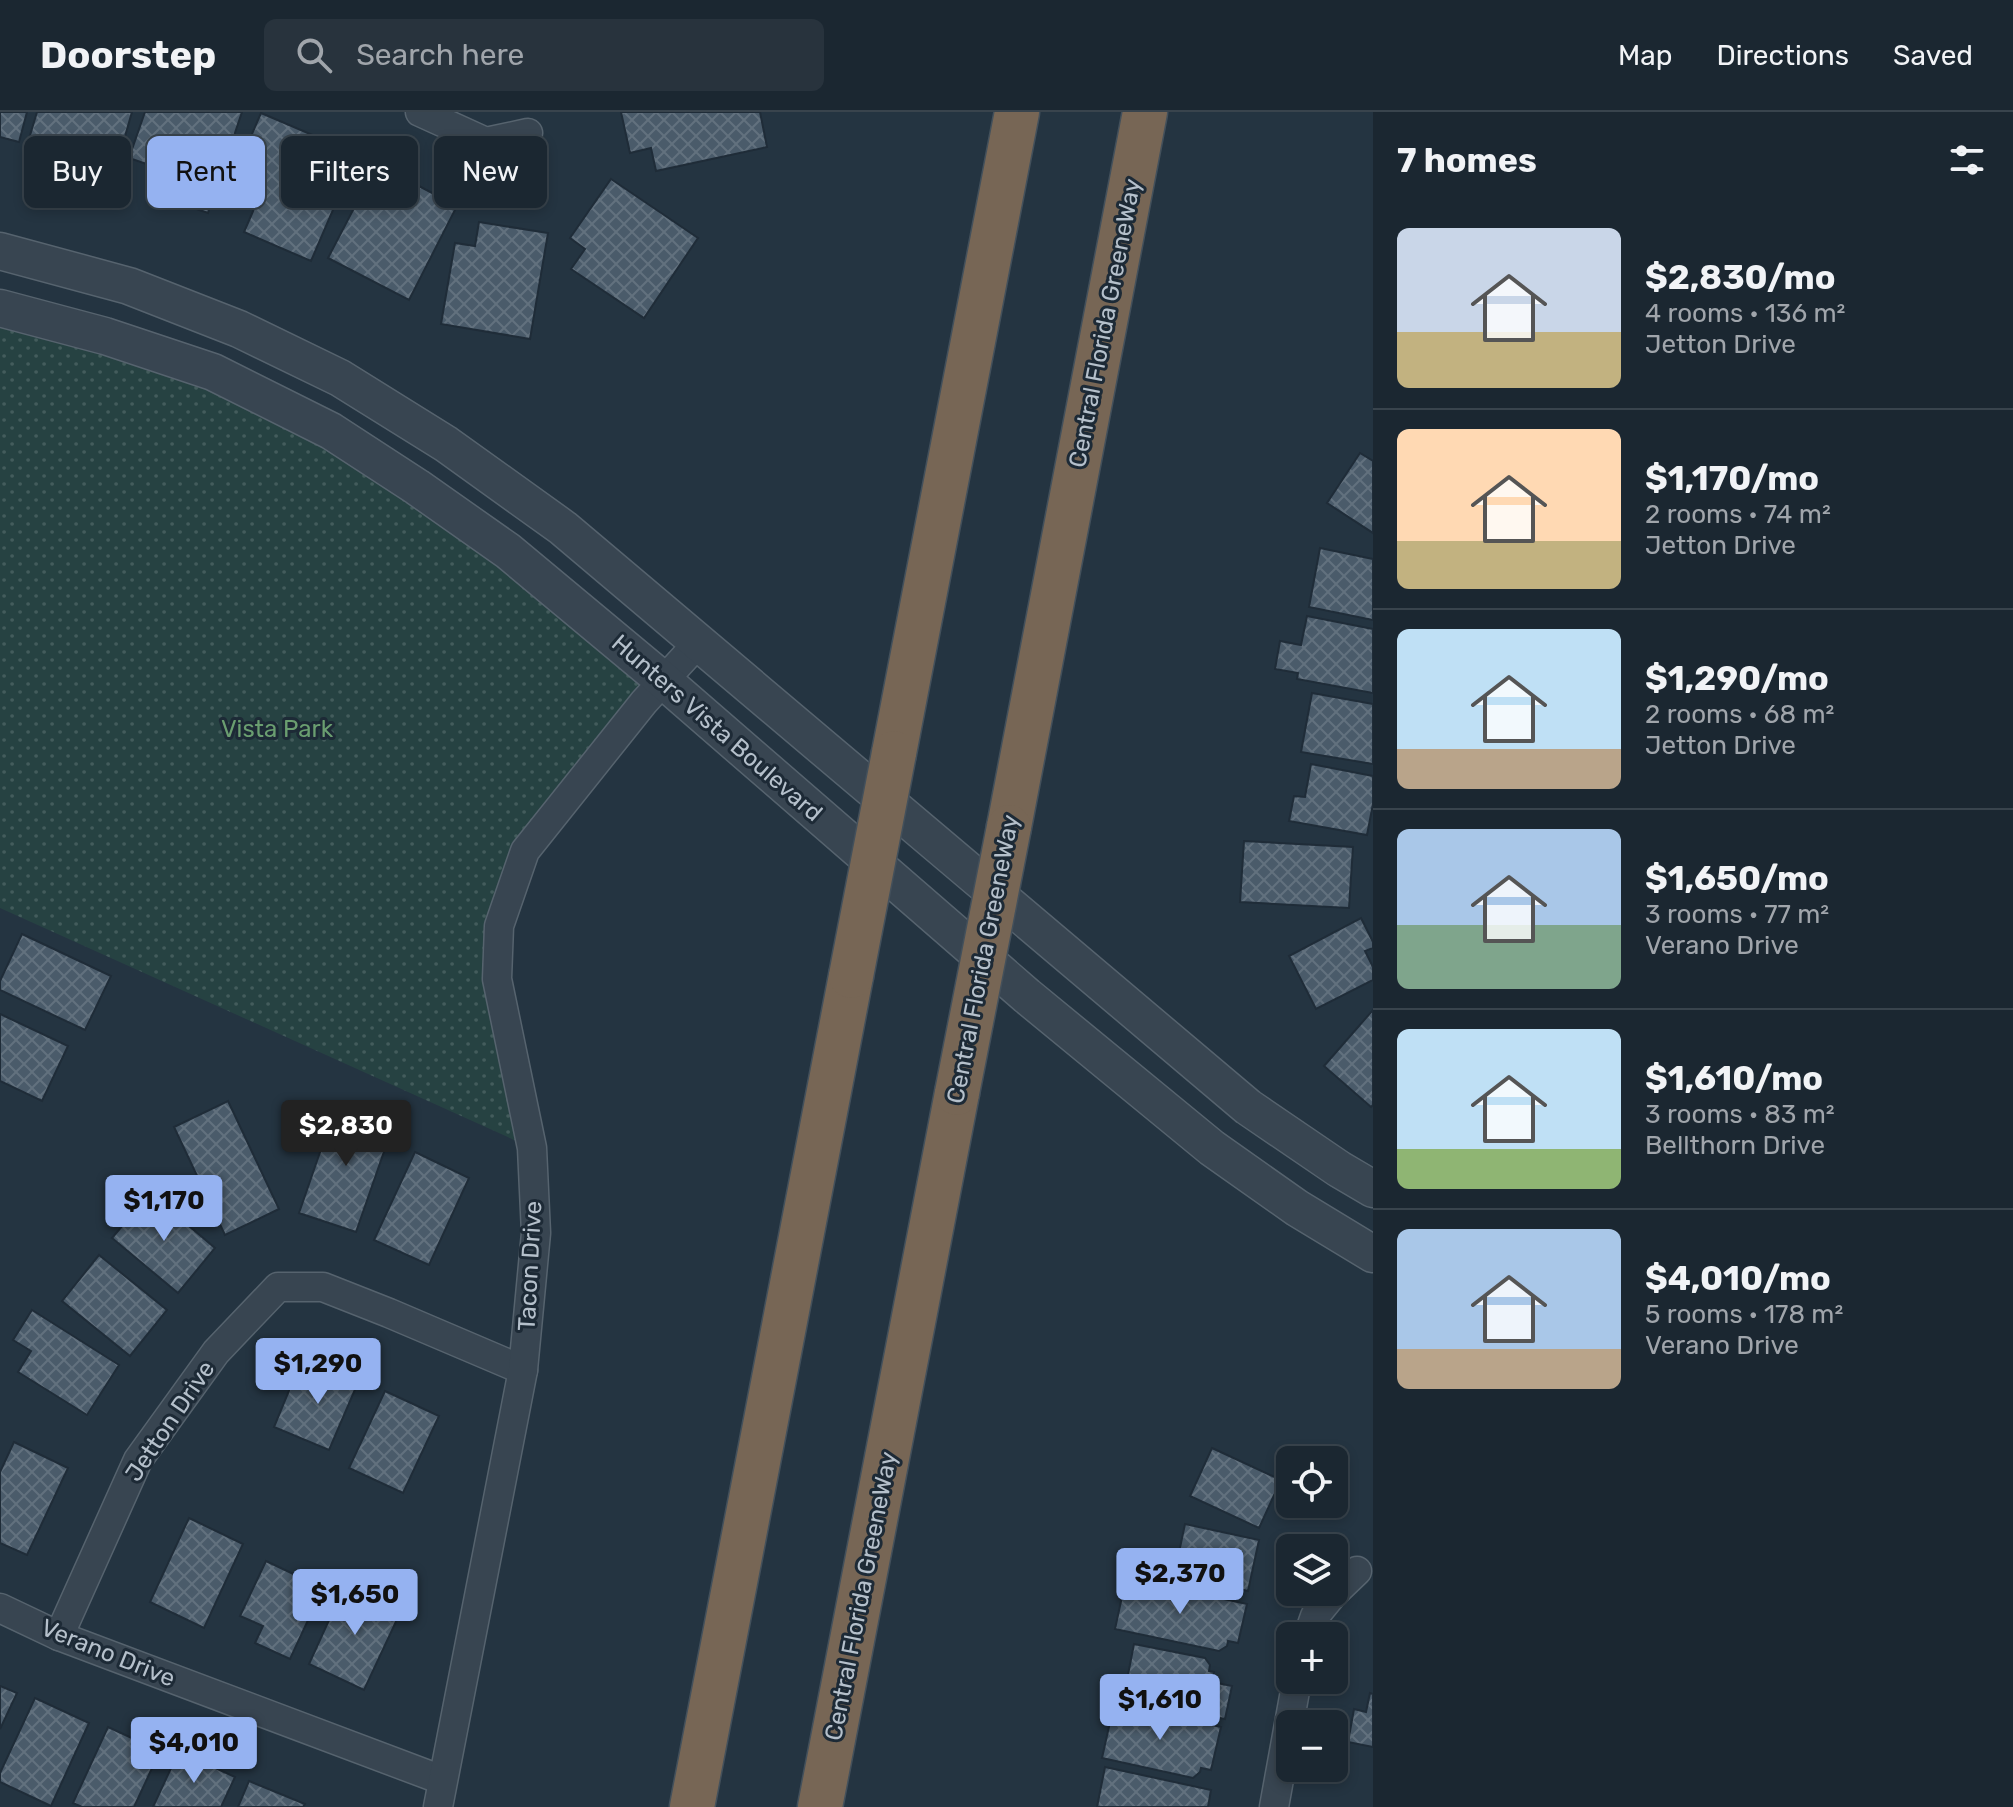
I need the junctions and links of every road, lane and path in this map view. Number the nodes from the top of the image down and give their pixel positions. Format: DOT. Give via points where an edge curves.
graph roads {
  1 [pos="420,112"];
  2 [pos="1017,112"];
  3 [pos="1145,112"];
  4 [pos="528,133"];
  5 [pos="0,251"];
  6 [pos="0,308"];
  7 [pos="698,643"];
  8 [pos="664,681"];
  9 [pos="1373,1189"];
  10 [pos="1373,1254"];
  11 [pos="523,1370"];
  12 [pos="1357,1571"];
  13 [pos="0,1608"];
  14 [pos="1313,1622"];
  15 [pos="59,1636"];
  16 [pos="1294,1694"];
  17 [pos="440,1793"];
  18 [pos="692,1807"];
  19 [pos="820,1807"];
  20 [pos="1274,1807"];
  1 -- 4 [label="street" via="486,142"];
  2 -- 18 [label="highway, bridge"];
  3 -- 19 [label="highway, Central Florida GreeneWay, bridge"];
  5 -- 7 [label="street" via="129,286 239,329 340,378 446,444 563,528"];
  6 -- 8 [label="street, Hunters Vista Boulevard" via="213,372 331,431 508,551"];
  7 -- 8 [label="street, Tacon Drive"];
  7 -- 9 [label="street" via="1248,1107"];
  8 -- 10 [label="street, Hunters Vista Boulevard" via="1027,996 1212,1148"];
  8 -- 11 [label="street, Tacon Drive" via="525,851 499,926 497,979 532,1148 536,1233"];
  11 -- 15 [label="street, Jetton Drive" via="323,1287 278,1287 216,1352 138,1460"];
  11 -- 17 [label="street, Tacon Drive"];
  12 -- 14 [label="street"];
  13 -- 15 [label="street, Verano Drive"];
  15 -- 17 [label="street, Verano Drive"];
  16 -- 20 [label="street"];
}
